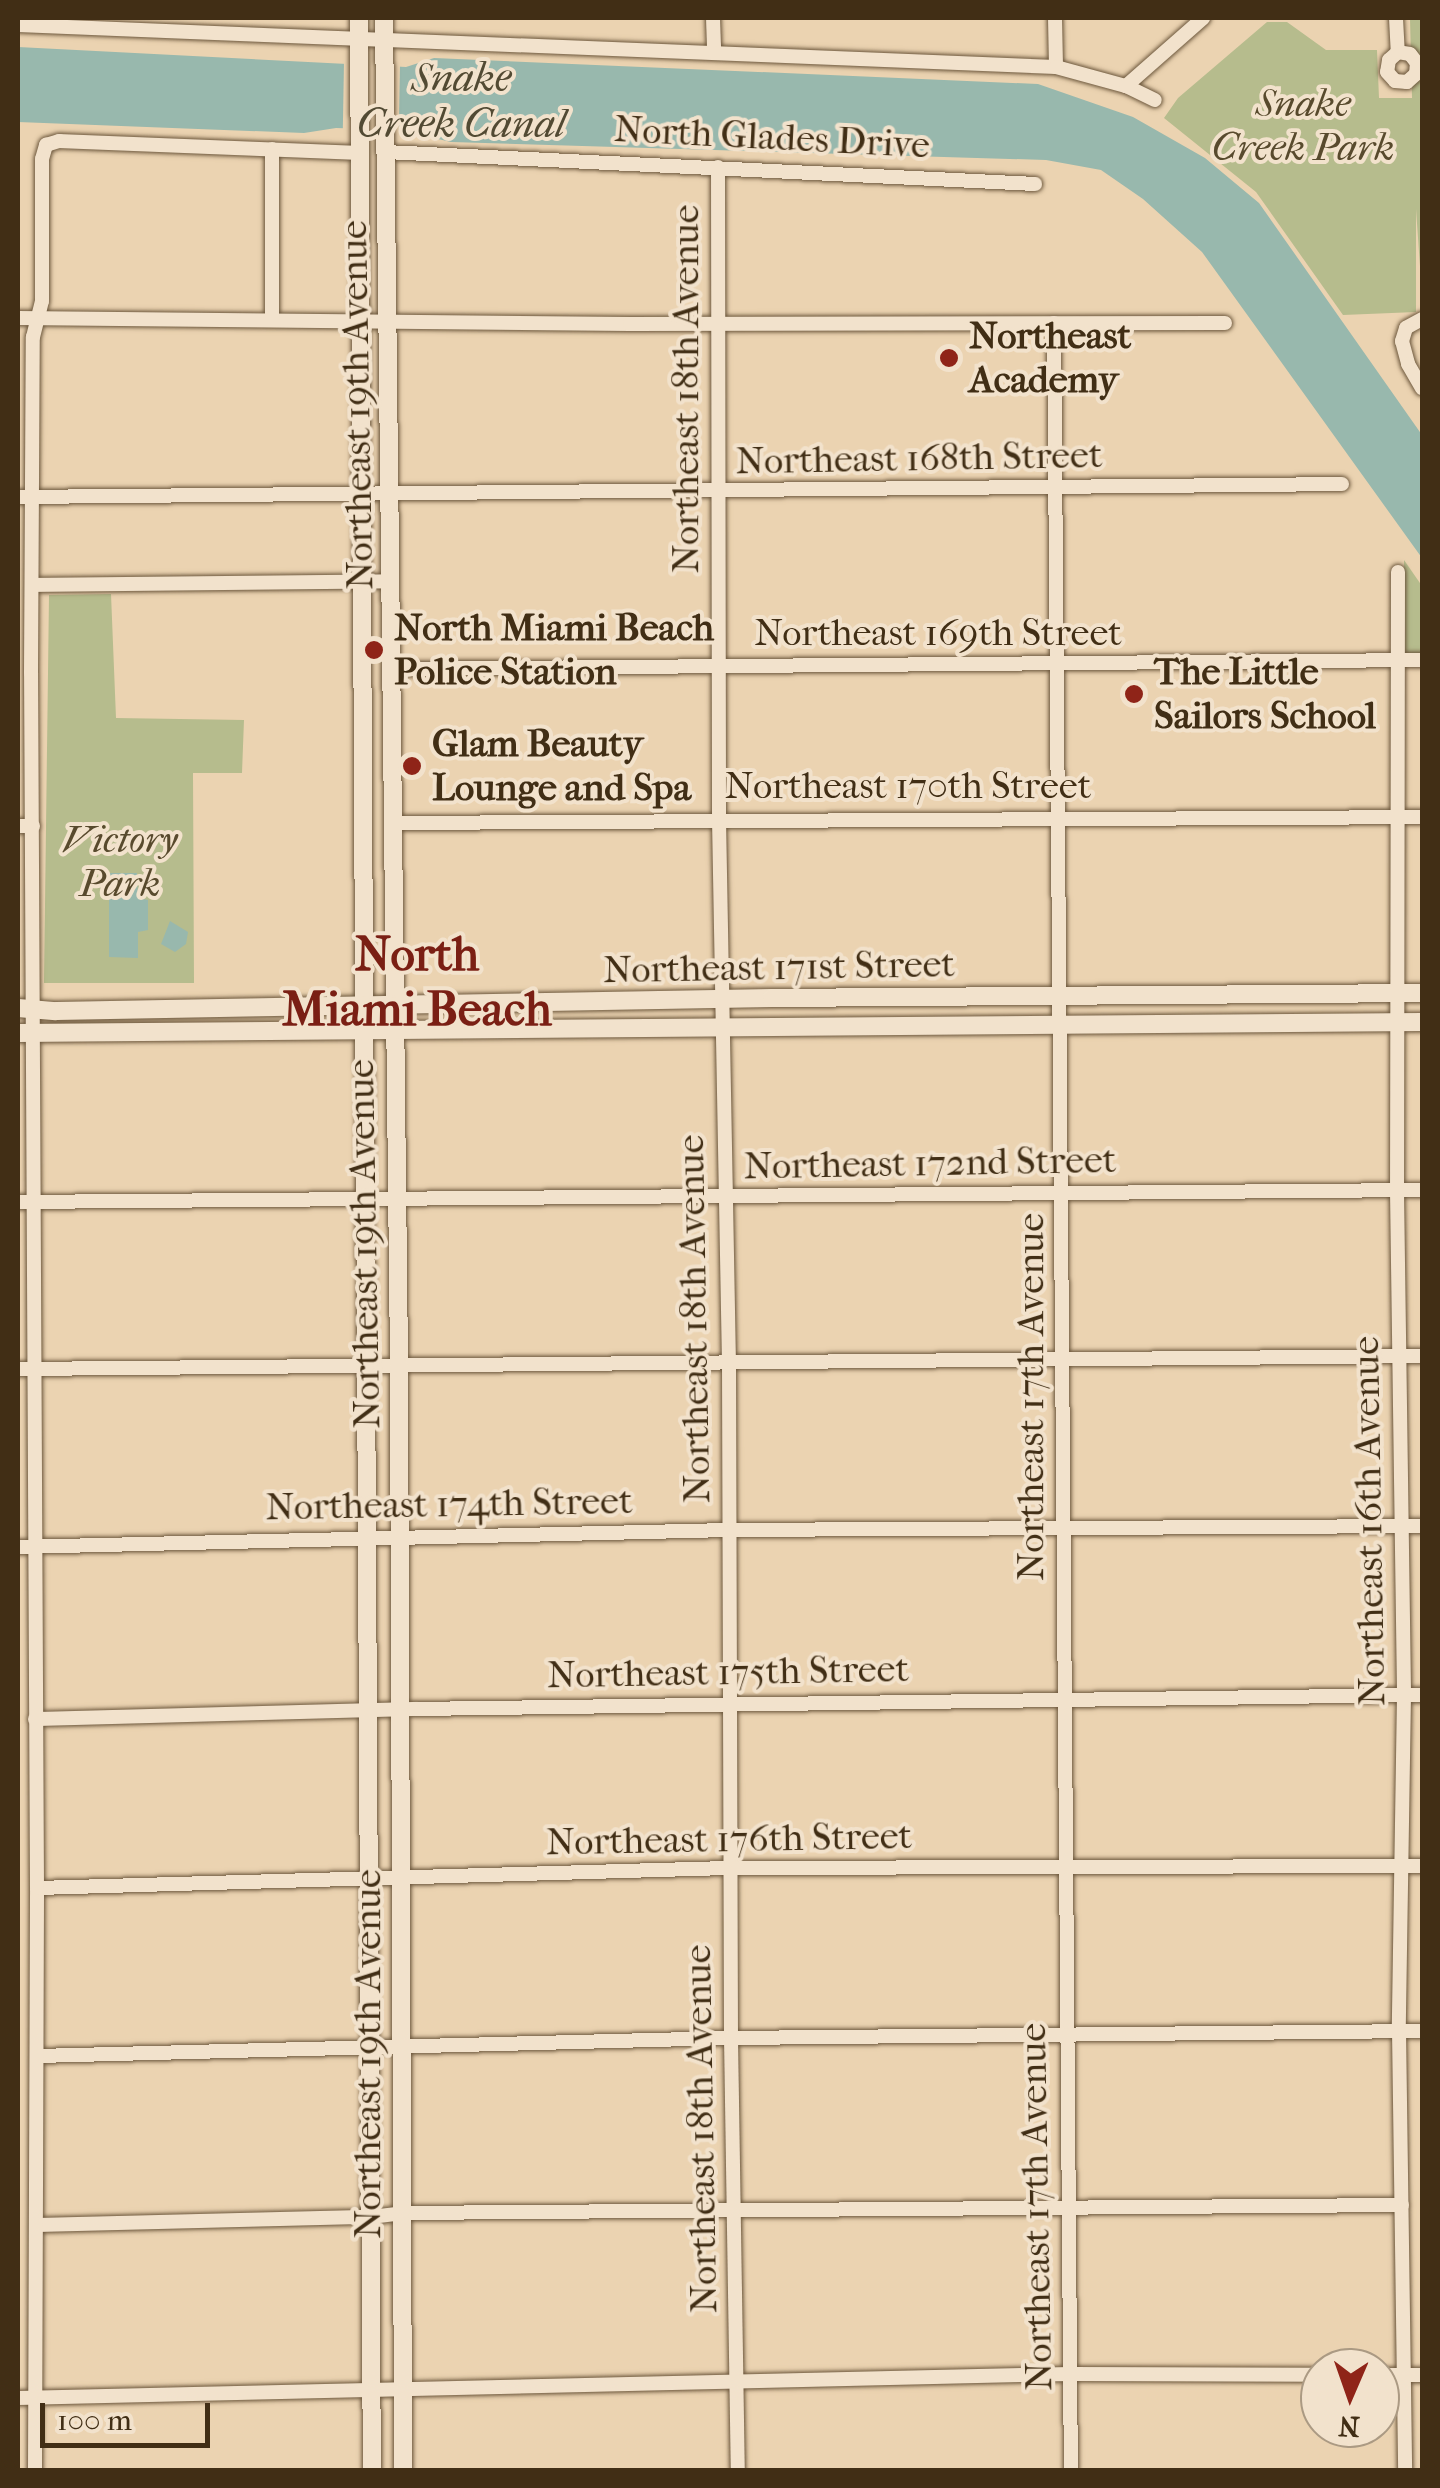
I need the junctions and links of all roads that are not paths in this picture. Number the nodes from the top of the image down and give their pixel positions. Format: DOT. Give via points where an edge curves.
graph roads {
  1 [pos="359,18"];
  2 [pos="384,18"];
  3 [pos="713,18"];
  4 [pos="1056,18"];
  5 [pos="1202,18"];
  6 [pos="1396,18"];
  7 [pos="25,23"];
  8 [pos="359,38"];
  9 [pos="385,39"];
  10 [pos="714,52"];
  11 [pos="1398,52"];
  12 [pos="1056,67"];
  13 [pos="1126,86"];
  14 [pos="1155,100"];
  15 [pos="272,149"];
  16 [pos="386,152"];
  17 [pos="360,153"];
  18 [pos="718,167"];
  19 [pos="1035,184"];
  20 [pos="18,318"];
  21 [pos="39,318"];
  22 [pos="1422,319"];
  23 [pos="272,320"];
  24 [pos="358,321"];
  25 [pos="390,322"];
  26 [pos="716,322"];
  27 [pos="1054,323"];
  28 [pos="1225,323"];
  29 [pos="1422,388"];
  30 [pos="1342,484"];
  31 [pos="1056,490"];
  32 [pos="717,493"];
  33 [pos="359,496"];
  34 [pos="391,496"];
  35 [pos="25,497"];
  36 [pos="1398,572"];
  37 [pos="360,581"];
  38 [pos="392,581"];
  39 [pos="33,585"];
  40 [pos="1398,660"];
  41 [pos="1422,660"];
  42 [pos="1058,665"];
  43 [pos="719,667"];
  44 [pos="393,670"];
  45 [pos="24,673"];
  46 [pos="362,756"];
  47 [pos="394,756"];
  48 [pos="1399,816"];
  49 [pos="1422,817"];
  50 [pos="1058,818"];
  51 [pos="719,819"];
  52 [pos="395,823"];
  53 [pos="25,826"];
  54 [pos="363,954"];
  55 [pos="394,954"];
  56 [pos="1397,993"];
  57 [pos="1422,993"];
  58 [pos="1062,995"];
  59 [pos="722,1000"];
  60 [pos="640,1001"];
  61 [pos="506,1004"];
  62 [pos="394,1006"];
  63 [pos="363,1007"];
  64 [pos="25,1009"];
  65 [pos="1398,1022"];
  66 [pos="1422,1022"];
  67 [pos="1062,1026"];
  68 [pos="641,1028"];
  69 [pos="723,1028"];
  70 [pos="507,1030"];
  71 [pos="363,1032"];
  72 [pos="394,1032"];
  73 [pos="25,1034"];
  74 [pos="1422,1190"];
  75 [pos="1397,1191"];
  76 [pos="1062,1194"];
  77 [pos="725,1197"];
  78 [pos="364,1199"];
  79 [pos="395,1199"];
  80 [pos="18,1202"];
  81 [pos="34,1202"];
  82 [pos="1400,1356"];
  83 [pos="1422,1356"];
  84 [pos="1063,1360"];
  85 [pos="729,1363"];
  86 [pos="365,1366"];
  87 [pos="399,1366"];
  88 [pos="35,1368"];
  89 [pos="18,1369"];
  90 [pos="1064,1526"];
  91 [pos="1422,1526"];
  92 [pos="1401,1527"];
  93 [pos="730,1530"];
  94 [pos="398,1536"];
  95 [pos="366,1537"];
  96 [pos="25,1547"];
  97 [pos="1404,1695"];
  98 [pos="1422,1695"];
  99 [pos="1067,1699"];
  100 [pos="731,1704"];
  101 [pos="367,1710"];
  102 [pos="399,1710"];
  103 [pos="35,1719"];
  104 [pos="1404,1866"];
  105 [pos="1422,1866"];
  106 [pos="730,1868"];
  107 [pos="1065,1868"];
  108 [pos="399,1878"];
  109 [pos="368,1879"];
  110 [pos="37,1888"];
  111 [pos="1399,2030"];
  112 [pos="1422,2030"];
  113 [pos="1068,2037"];
  114 [pos="731,2038"];
  115 [pos="400,2048"];
  116 [pos="368,2049"];
  117 [pos="37,2056"];
  118 [pos="1402,2205"];
  119 [pos="1069,2206"];
  120 [pos="736,2210"];
  121 [pos="403,2213"];
  122 [pos="370,2218"];
  123 [pos="37,2225"];
  124 [pos="1070,2374"];
  125 [pos="1300,2375"];
  126 [pos="1400,2375"];
  127 [pos="1404,2375"];
  128 [pos="1422,2375"];
  129 [pos="738,2382"];
  130 [pos="402,2386"];
  131 [pos="372,2392"];
  132 [pos="34,2397"];
  133 [pos="18,2398"];
  134 [pos="34,2470"];
  135 [pos="372,2470"];
  136 [pos="402,2470"];
  137 [pos="738,2470"];
  138 [pos="1071,2470"];
  139 [pos="1405,2470"];
  1 -- 8 [label="street, Northeast 19th Avenue"];
  2 -- 9 [label="street, Northeast 19th Avenue"];
  3 -- 10 [label="street"];
  4 -- 12 [label="street"];
  5 -- 13 [label="street"];
  6 -- 11 [label="street"];
  7 -- 8 [label="street"];
  8 -- 9 [label="street"];
  8 -- 17 [label="street, Northeast 19th Avenue"];
  9 -- 10 [label="street"];
  9 -- 16 [label="street, Northeast 19th Avenue"];
  10 -- 12 [label="street"];
  12 -- 13 [label="street"];
  13 -- 14 [label="street"];
  15 -- 17 [label="street"];
  15 -- 21 [label="street" via="59,141 46,146"];
  15 -- 23 [label="street"];
  16 -- 18 [label="street, North Glades Drive"];
  16 -- 25 [label="street, Northeast 19th Avenue"];
  17 -- 24 [label="street, Northeast 19th Avenue"];
  18 -- 19 [label="street, North Glades Drive"];
  18 -- 26 [label="street, Northeast 18th Avenue"];
  20 -- 21 [label="street"];
  21 -- 23 [label="street"];
  21 -- 35 [label="street"];
  22 -- 29 [label="street" via="1406,328 1403,350"];
  23 -- 24 [label="street"];
  24 -- 25 [label="street"];
  24 -- 33 [label="street, Northeast 19th Avenue"];
  25 -- 26 [label="street"];
  25 -- 34 [label="street, Northeast 19th Avenue"];
  26 -- 27 [label="street"];
  26 -- 32 [label="street, Northeast 18th Avenue"];
  27 -- 28 [label="street"];
  27 -- 31 [label="street, Northeast 17th Avenue"];
  30 -- 31 [label="street, Northeast 168th Street"];
  31 -- 32 [label="street, Northeast 168th Street"];
  31 -- 42 [label="street, Northeast 17th Avenue"];
  32 -- 34 [label="street, Northeast 168th Street"];
  32 -- 43 [label="street, Northeast 18th Avenue"];
  33 -- 34 [label="street, Northeast 168th Street"];
  33 -- 35 [label="street, Northeast 168th Street"];
  33 -- 37 [label="street, Northeast 19th Avenue"];
  34 -- 38 [label="street, Northeast 19th Avenue"];
  35 -- 39 [label="street"];
  36 -- 40 [label="street, Northeast 16th Avenue"];
  37 -- 38 [label="street"];
  37 -- 39 [label="street"];
  37 -- 46 [label="street, Northeast 19th Avenue"];
  38 -- 44 [label="street, Northeast 19th Avenue"];
  39 -- 45 [label="street"];
  40 -- 41 [label="street, Northeast 169th Street"];
  40 -- 42 [label="street, Northeast 169th Street"];
  40 -- 48 [label="street, Northeast 16th Avenue"];
  42 -- 43 [label="street, Northeast 169th Street"];
  42 -- 50 [label="street, Northeast 17th Avenue"];
  43 -- 44 [label="street, Northeast 169th Street"];
  43 -- 51 [label="street, Northeast 18th Avenue"];
  44 -- 47 [label="street, Northeast 19th Avenue"];
  45 -- 53 [label="street"];
  46 -- 47 [label="street"];
  46 -- 54 [label="street, Northeast 19th Avenue"];
  47 -- 52 [label="street, Northeast 19th Avenue"];
  48 -- 49 [label="street, Northeast 170th Street"];
  48 -- 50 [label="street, Northeast 170th Street"];
  48 -- 56 [label="street, Northeast 16th Avenue"];
  50 -- 51 [label="street, Northeast 170th Street"];
  50 -- 58 [label="street, Northeast 17th Avenue"];
  51 -- 52 [label="street, Northeast 170th Street"];
  51 -- 59 [label="street, Northeast 18th Avenue"];
  52 -- 55 [label="street, Northeast 19th Avenue"];
  53 -- 64 [label="street"];
  54 -- 55 [label="street"];
  54 -- 63 [label="street, Northeast 19th Avenue"];
  55 -- 62 [label="street, Northeast 19th Avenue"];
  56 -- 57 [label="street, Northeast 171st Street"];
  56 -- 58 [label="street, Northeast 171st Street"];
  56 -- 65 [label="street, Northeast 16th Avenue"];
  58 -- 59 [label="street, Northeast 171st Street"];
  58 -- 67 [label="street, Northeast 17th Avenue"];
  59 -- 60 [label="street, Northeast 171st Street"];
  59 -- 69 [label="street, Northeast 18th Avenue"];
  60 -- 61 [label="street, Northeast 171st Street"];
  60 -- 68 [label="street"];
  61 -- 62 [label="street, Northeast 171st Street"];
  61 -- 70 [label="street"];
  62 -- 63 [label="street, Northeast 171st Street"];
  62 -- 72 [label="street, Northeast 19th Avenue"];
  63 -- 64 [label="street, Northeast 171st Street"];
  63 -- 71 [label="street, Northeast 19th Avenue"];
  64 -- 73 [label="street"];
  65 -- 66 [label="street, Northeast 171st Street"];
  65 -- 67 [label="street, Northeast 171st Street"];
  65 -- 75 [label="street, Northeast 16th Avenue"];
  67 -- 69 [label="street, Northeast 171st Street"];
  67 -- 76 [label="street, Northeast 17th Avenue"];
  68 -- 69 [label="street, Northeast 171st Street"];
  68 -- 70 [label="street, Northeast 171st Street"];
  69 -- 77 [label="street, Northeast 18th Avenue"];
  70 -- 72 [label="street, Northeast 171st Street"];
  71 -- 72 [label="street, Northeast 171st Street"];
  71 -- 73 [label="street, Northeast 171st Street"];
  71 -- 78 [label="street, Northeast 19th Avenue"];
  72 -- 79 [label="street, Northeast 19th Avenue"];
  73 -- 81 [label="street"];
  74 -- 75 [label="street, Northeast 172nd Street"];
  75 -- 76 [label="street, Northeast 172nd Street"];
  75 -- 82 [label="street, Northeast 16th Avenue"];
  76 -- 77 [label="street, Northeast 172nd Street"];
  76 -- 84 [label="street, Northeast 17th Avenue"];
  77 -- 79 [label="street, Northeast 172nd Street"];
  77 -- 85 [label="street, Northeast 18th Avenue"];
  78 -- 79 [label="street, Northeast 172nd Street"];
  78 -- 81 [label="street, Northeast 172nd Street"];
  78 -- 86 [label="street, Northeast 19th Avenue"];
  79 -- 87 [label="street, Northeast 19th Avenue"];
  80 -- 81 [label="street, Northeast 172nd Street"];
  81 -- 88 [label="street"];
  82 -- 83 [label="street"];
  82 -- 84 [label="street"];
  82 -- 92 [label="street, Northeast 16th Avenue"];
  84 -- 85 [label="street"];
  84 -- 90 [label="street, Northeast 17th Avenue"];
  85 -- 87 [label="street"];
  85 -- 93 [label="street, Northeast 18th Avenue"];
  86 -- 87 [label="street"];
  86 -- 88 [label="street"];
  86 -- 95 [label="street, Northeast 19th Avenue"];
  87 -- 94 [label="street, Northeast 19th Avenue"];
  88 -- 89 [label="street"];
  88 -- 96 [label="street"];
  90 -- 92 [label="street, Northeast 174th Street"];
  90 -- 93 [label="street, Northeast 174th Street"];
  90 -- 99 [label="street, Northeast 17th Avenue"];
  91 -- 92 [label="street, Northeast 174th Street"];
  92 -- 97 [label="street, Northeast 16th Avenue"];
  93 -- 94 [label="street, Northeast 174th Street"];
  93 -- 100 [label="street, Northeast 18th Avenue"];
  94 -- 95 [label="street, Northeast 174th Street"];
  94 -- 102 [label="street, Northeast 19th Avenue"];
  95 -- 96 [label="street, Northeast 174th Street"];
  95 -- 101 [label="street, Northeast 19th Avenue"];
  96 -- 103 [label="street"];
  97 -- 98 [label="street, Northeast 175th Street"];
  97 -- 99 [label="street, Northeast 175th Street"];
  97 -- 104 [label="street, Northeast 16th Avenue"];
  99 -- 100 [label="street, Northeast 175th Street"];
  99 -- 107 [label="street, Northeast 17th Avenue"];
  100 -- 102 [label="street, Northeast 175th Street"];
  100 -- 106 [label="street, Northeast 18th Avenue"];
  101 -- 102 [label="street, Northeast 175th Street"];
  101 -- 103 [label="street, Northeast 175th Street"];
  101 -- 109 [label="street, Northeast 19th Avenue"];
  102 -- 108 [label="street, Northeast 19th Avenue"];
  103 -- 110 [label="street"];
  104 -- 105 [label="street, Northeast 176th Street"];
  104 -- 107 [label="street, Northeast 176th Street"];
  104 -- 111 [label="street, Northeast 16th Avenue"];
  106 -- 107 [label="street, Northeast 176th Street"];
  106 -- 108 [label="street, Northeast 176th Street"];
  106 -- 114 [label="street, Northeast 18th Avenue"];
  107 -- 113 [label="street, Northeast 17th Avenue"];
  108 -- 109 [label="street, Northeast 176th Street"];
  108 -- 115 [label="street, Northeast 19th Avenue"];
  109 -- 110 [label="street, Northeast 176th Street"];
  109 -- 116 [label="street, Northeast 19th Avenue"];
  110 -- 117 [label="street"];
  111 -- 112 [label="street"];
  111 -- 113 [label="street"];
  111 -- 118 [label="street, Northeast 16th Avenue"];
  113 -- 114 [label="street"];
  113 -- 119 [label="street, Northeast 17th Avenue"];
  114 -- 115 [label="street"];
  114 -- 120 [label="street, Northeast 18th Avenue"];
  115 -- 116 [label="street"];
  115 -- 121 [label="street, Northeast 19th Avenue"];
  116 -- 117 [label="street"];
  116 -- 122 [label="street, Northeast 19th Avenue"];
  117 -- 123 [label="street"];
  118 -- 119 [label="street"];
  118 -- 127 [label="street, Northeast 16th Avenue"];
  119 -- 120 [label="street"];
  119 -- 124 [label="street, Northeast 17th Avenue"];
  120 -- 121 [label="street"];
  120 -- 129 [label="street, Northeast 18th Avenue"];
  121 -- 122 [label="street"];
  121 -- 130 [label="street, Northeast 19th Avenue"];
  122 -- 123 [label="street"];
  122 -- 131 [label="street, Northeast 19th Avenue"];
  123 -- 132 [label="street"];
  124 -- 125 [label="street"];
  124 -- 129 [label="street"];
  124 -- 138 [label="street, Northeast 17th Avenue"];
  126 -- 127 [label="street"];
  127 -- 128 [label="street"];
  127 -- 139 [label="street, Northeast 16th Avenue"];
  129 -- 130 [label="street"];
  129 -- 137 [label="street, Northeast 18th Avenue"];
  130 -- 131 [label="street"];
  130 -- 136 [label="street, Northeast 19th Avenue"];
  131 -- 132 [label="street"];
  131 -- 135 [label="street, Northeast 19th Avenue"];
  132 -- 133 [label="street"];
  132 -- 134 [label="street"];
}
